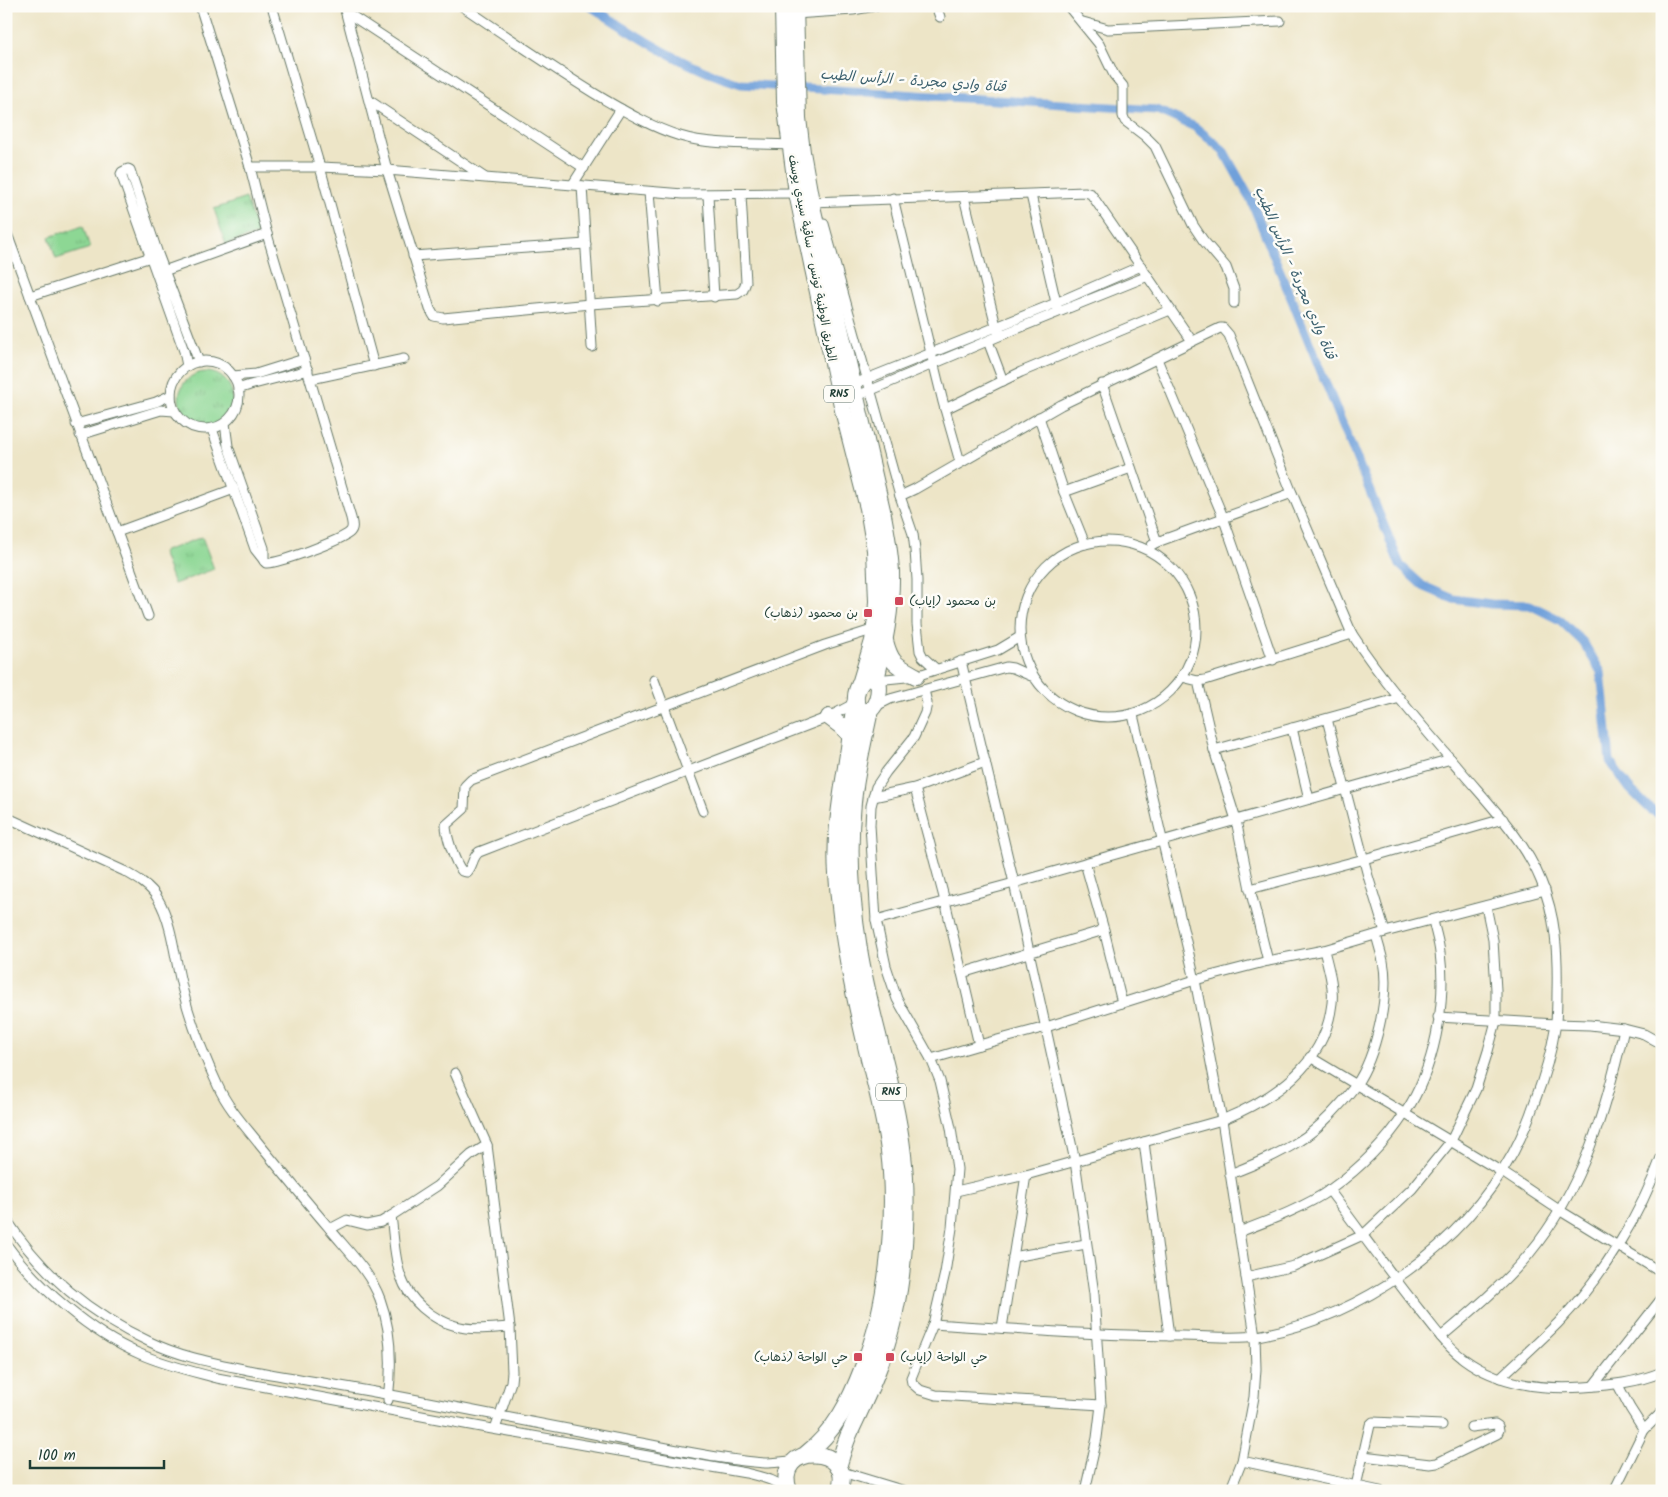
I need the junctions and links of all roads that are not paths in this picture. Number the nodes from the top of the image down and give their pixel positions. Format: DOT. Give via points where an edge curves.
graph roads {
  1 [pos="200,6"];
  2 [pos="272,6"];
  3 [pos="462,6"];
  4 [pos="875,6"];
  5 [pos="936,6"];
  6 [pos="1068,6"];
  7 [pos="345,9"];
  8 [pos="791,9"];
  9 [pos="940,17"];
  10 [pos="1280,20"];
  11 [pos="1080,22"];
  12 [pos="370,101"];
  13 [pos="791,102"];
  14 [pos="621,109"];
  15 [pos="790,145"];
  16 [pos="320,167"];
  17 [pos="250,168"];
  18 [pos="584,168"];
  19 [pos="387,170"];
  20 [pos="486,178"];
  21 [pos="578,185"];
  22 [pos="649,192"];
  23 [pos="797,193"];
  24 [pos="708,195"];
  25 [pos="741,195"];
  26 [pos="1031,195"];
  27 [pos="964,197"];
  28 [pos="893,198"];
  29 [pos="814,202"];
  30 [pos="6,231"];
  31 [pos="267,234"];
  32 [pos="586,244"];
  33 [pos="154,256"];
  34 [pos="413,256"];
  35 [pos="1141,266"];
  36 [pos="160,272"];
  37 [pos="1148,276"];
  38 [pos="30,296"];
  39 [pos="714,297"];
  40 [pos="658,300"];
  41 [pos="1056,303"];
  42 [pos="1234,303"];
  43 [pos="590,304"];
  44 [pos="1170,310"];
  45 [pos="1059,313"];
  46 [pos="996,326"];
  47 [pos="999,336"];
  48 [pos="988,341"];
  49 [pos="1192,342"];
  50 [pos="592,347"];
  51 [pos="931,352"];
  52 [pos="304,359"];
  53 [pos="404,359"];
  54 [pos="1157,359"];
  55 [pos="199,362"];
  56 [pos="934,363"];
  57 [pos="187,366"];
  58 [pos="374,366"];
  59 [pos="308,370"];
  60 [pos="233,376"];
  61 [pos="311,379"];
  62 [pos="1003,381"];
  63 [pos="1102,384"];
  64 [pos="862,388"];
  65 [pos="238,389"];
  66 [pos="171,395"];
  67 [pos="945,409"];
  68 [pos="174,411"];
  69 [pos="1040,417"];
  70 [pos="225,423"];
  71 [pos="76,424"];
  72 [pos="212,429"];
  73 [pos="80,435"];
  74 [pos="960,462"];
  75 [pos="1130,468"];
  76 [pos="234,489"];
  77 [pos="1064,492"];
  78 [pos="1292,492"];
  79 [pos="900,496"];
  80 [pos="1223,517"];
  81 [pos="117,532"];
  82 [pos="1157,542"];
  83 [pos="1085,544"];
  84 [pos="1147,549"];
  85 [pos="264,561"];
  86 [pos="148,616"];
  87 [pos="1352,634"];
  88 [pos="880,635"];
  89 [pos="1018,638"];
  90 [pos="1273,660"];
  91 [pos="961,661"];
  92 [pos="936,669"];
  93 [pos="916,676"];
  94 [pos="1031,676"];
  95 [pos="1182,677"];
  96 [pos="966,678"];
  97 [pos="654,680"];
  98 [pos="876,680"];
  99 [pos="1198,681"];
  100 [pos="860,684"];
  101 [pos="924,690"];
  102 [pos="1400,698"];
  103 [pos="663,706"];
  104 [pos="867,707"];
  105 [pos="1133,715"];
  106 [pos="829,717"];
  107 [pos="1327,719"];
  108 [pos="1292,728"];
  109 [pos="851,736"];
  110 [pos="1214,750"];
  111 [pos="1451,759"];
  112 [pos="985,762"];
  113 [pos="688,772"];
  114 [pos="915,788"];
  115 [pos="1346,790"];
  116 [pos="873,798"];
  117 [pos="1309,799"];
  118 [pos="703,811"];
  119 [pos="6,817"];
  120 [pos="1503,819"];
  121 [pos="1236,820"];
  122 [pos="1163,841"];
  123 [pos="1364,859"];
  124 [pos="1085,863"];
  125 [pos="1014,883"];
  126 [pos="1250,889"];
  127 [pos="1545,890"];
  128 [pos="945,901"];
  129 [pos="1486,906"];
  130 [pos="876,920"];
  131 [pos="1433,920"];
  132 [pos="1104,930"];
  133 [pos="1380,934"];
  134 [pos="1324,950"];
  135 [pos="1029,953"];
  136 [pos="1268,961"];
  137 [pos="962,973"];
  138 [pos="1195,980"];
  139 [pos="1122,1003"];
  140 [pos="1438,1017"];
  141 [pos="1496,1021"];
  142 [pos="1556,1024"];
  143 [pos="1046,1027"];
  144 [pos="1624,1028"];
  145 [pos="979,1044"];
  146 [pos="1662,1044"];
  147 [pos="1310,1057"];
  148 [pos="931,1059"];
  149 [pos="455,1072"];
  150 [pos="1356,1084"];
  151 [pos="1405,1113"];
  152 [pos="1222,1120"];
  153 [pos="1451,1141"];
  154 [pos="1144,1142"];
  155 [pos="487,1145"];
  156 [pos="1662,1155"];
  157 [pos="1075,1161"];
  158 [pos="1502,1172"];
  159 [pos="1230,1174"];
  160 [pos="1026,1175"];
  161 [pos="1329,1190"];
  162 [pos="956,1191"];
  163 [pos="1559,1210"];
  164 [pos="391,1216"];
  165 [pos="6,1219"];
  166 [pos="330,1230"];
  167 [pos="1239,1232"];
  168 [pos="1363,1235"];
  169 [pos="6,1244"];
  170 [pos="1086,1244"];
  171 [pos="1617,1246"];
  172 [pos="1013,1257"];
  173 [pos="1662,1273"];
  174 [pos="1246,1277"];
  175 [pos="1395,1280"];
  176 [pos="1662,1298"];
  177 [pos="933,1324"];
  178 [pos="510,1327"];
  179 [pos="1002,1328"];
  180 [pos="1097,1334"];
  181 [pos="1169,1336"];
  182 [pos="1255,1336"];
  183 [pos="1441,1337"];
  184 [pos="1662,1372"];
  185 [pos="1500,1378"];
  186 [pos="1618,1385"];
  187 [pos="1593,1386"];
  188 [pos="389,1394"];
  189 [pos="1101,1405"];
  190 [pos="387,1409"];
  191 [pos="1662,1412"];
  192 [pos="499,1416"];
  193 [pos="1442,1425"];
  194 [pos="1471,1427"];
  195 [pos="495,1430"];
  196 [pos="1644,1430"];
  197 [pos="1363,1456"];
  198 [pos="801,1458"];
  199 [pos="1242,1461"];
  200 [pos="839,1469"];
  201 [pos="1356,1486"];
  202 [pos="788,1491"];
  203 [pos="839,1491"];
  204 [pos="905,1491"];
  205 [pos="1085,1491"];
  206 [pos="1230,1491"];
  207 [pos="1380,1491"];
  208 [pos="1614,1491"];
  1 -- 17 [label="street"];
  2 -- 16 [label="street"];
  3 -- 14 [label="street"];
  4 -- 8 [label="street" via="854,10"];
  5 -- 9 [label="street"];
  6 -- 11 [label="street"];
  7 -- 12 [label="street"];
  7 -- 18 [label="street"];
  8 -- 13 [label="highway, الطريق الوطنية تونس - ساقية سيدي يوسف / RN5"];
  10 -- 11 [label="street" via="1108,29"];
  11 -- 42 [label="street" via="1099,44 1123,86 1123,116 1127,123 1155,146 1193,225 1226,267 1234,289"];
  12 -- 19 [label="street"];
  12 -- 20 [label="street"];
  13 -- 15 [label="highway, الطريق الوطنية تونس - ساقية سيدي يوسف / RN5"];
  13 -- 29 [label="highway, الطريق الوطنية تونس - ساقية سيدي يوسف / RN5"];
  14 -- 15 [label="street" via="668,132 689,138"];
  14 -- 18 [label="street"];
  15 -- 23 [label="highway, الطريق الوطنية تونس - ساقية سيدي يوسف / RN5"];
  16 -- 17 [label="street"];
  16 -- 19 [label="street"];
  16 -- 58 [label="street"];
  17 -- 31 [label="street"];
  18 -- 21 [label="street"];
  19 -- 20 [label="street"];
  19 -- 34 [label="street"];
  20 -- 21 [label="street"];
  21 -- 22 [label="street"];
  21 -- 32 [label="street"];
  22 -- 24 [label="street"];
  22 -- 40 [label="street"];
  23 -- 25 [label="street"];
  23 -- 88 [label="highway, الطريق الوطنية تونس - ساقية سيدي يوسف / RN5" via="843,410 871,520"];
  24 -- 25 [label="street"];
  24 -- 39 [label="street"];
  25 -- 39 [label="street" via="745,288 737,294"];
  26 -- 27 [label="street"];
  26 -- 35 [label="street" via="1091,194"];
  26 -- 41 [label="street"];
  27 -- 28 [label="street"];
  27 -- 46 [label="street"];
  28 -- 29 [label="street"];
  28 -- 51 [label="street"];
  29 -- 64 [label="highway, الطريق الوطنية تونس - ساقية سيدي يوسف / RN5"];
  30 -- 38 [label="street"];
  31 -- 36 [label="street"];
  31 -- 52 [label="street"];
  32 -- 34 [label="street"];
  32 -- 43 [label="street"];
  33 -- 33 [label="street" via="130,170 128,169 121,174"];
  33 -- 36 [label="street"];
  33 -- 38 [label="street"];
  34 -- 43 [label="street" via="432,314 438,318"];
  35 -- 37 [label="street"];
  35 -- 41 [label="street"];
  36 -- 55 [label="street"];
  36 -- 57 [label="street"];
  37 -- 44 [label="street"];
  37 -- 45 [label="street"];
  38 -- 71 [label="street"];
  39 -- 40 [label="street"];
  40 -- 43 [label="street"];
  41 -- 45 [label="street"];
  41 -- 46 [label="street"];
  43 -- 50 [label="street"];
  44 -- 49 [label="street"];
  44 -- 62 [label="street"];
  45 -- 47 [label="street"];
  46 -- 47 [label="street"];
  46 -- 51 [label="street"];
  47 -- 48 [label="street"];
  48 -- 56 [label="street"];
  48 -- 62 [label="street"];
  49 -- 54 [label="street"];
  49 -- 78 [label="street" via="1220,328 1226,330"];
  51 -- 56 [label="street"];
  51 -- 64 [label="street"];
  52 -- 59 [label="street"];
  52 -- 60 [label="street" via="256,374"];
  53 -- 58 [label="street"];
  54 -- 63 [label="street"];
  54 -- 80 [label="street"];
  55 -- 57 [label="street"];
  55 -- 60 [label="street" via="218,364"];
  56 -- 64 [label="street"];
  56 -- 67 [label="street"];
  57 -- 66 [label="street" via="175,379"];
  58 -- 61 [label="street"];
  59 -- 61 [label="street"];
  59 -- 65 [label="street"];
  60 -- 65 [label="street"];
  61 -- 85 [label="street" via="352,529 342,537 294,556 273,563"];
  62 -- 67 [label="street"];
  63 -- 69 [label="street"];
  63 -- 75 [label="street"];
  64 -- 79 [label="street"];
  64 -- 88 [label="highway, الطريق الوطنية تونس - ساقية سيدي يوسف / RN5" via="890,558 890,604"];
  65 -- 70 [label="street" via="236,408"];
  66 -- 68 [label="street"];
  66 -- 71 [label="street"];
  67 -- 74 [label="street"];
  68 -- 72 [label="street" via="190,426"];
  68 -- 73 [label="street" via="160,410"];
  69 -- 74 [label="street"];
  69 -- 77 [label="street"];
  70 -- 72 [label="street"];
  70 -- 85 [label="street" via="228,446 264,548"];
  71 -- 73 [label="street"];
  72 -- 76 [label="street"];
  73 -- 81 [label="street"];
  74 -- 79 [label="street"];
  75 -- 77 [label="street"];
  75 -- 82 [label="street"];
  76 -- 81 [label="street"];
  76 -- 85 [label="street" via="255,549"];
  77 -- 83 [label="street"];
  78 -- 80 [label="street"];
  78 -- 87 [label="street"];
  79 -- 92 [label="street" via="913,534 920,651"];
  80 -- 82 [label="street"];
  80 -- 90 [label="street"];
  81 -- 86 [label="street"];
  82 -- 84 [label="street"];
  83 -- 84 [label="street" via="1120,542"];
  83 -- 89 [label="street" via="1054,559 1038,576 1027,597"];
  84 -- 95 [label="street" via="1183,582 1192,602 1196,634 1194,649"];
  87 -- 90 [label="street"];
  87 -- 102 [label="street"];
  88 -- 93 [label="highway" via="891,660"];
  88 -- 98 [label="highway, الطريق الوطنية تونس - ساقية سيدي يوسف / RN5"];
  88 -- 100 [label="highway, الطريق الوطنية تونس - ساقية سيدي يوسف / RN5"];
  88 -- 103 [label="street" via="825,645"];
  89 -- 91 [label="street" via="1002,648"];
  89 -- 94 [label="street"];
  90 -- 99 [label="street"];
  91 -- 92 [label="street"];
  91 -- 96 [label="street"];
  92 -- 93 [label="street"];
  93 -- 98 [label="street"];
  94 -- 96 [label="street" via="1009,667"];
  94 -- 105 [label="street" via="1061,705 1106,717"];
  95 -- 99 [label="street"];
  95 -- 105 [label="street" via="1154,706"];
  96 -- 101 [label="street"];
  96 -- 112 [label="street"];
  97 -- 103 [label="street"];
  98 -- 100 [label="highway" via="868,678"];
  98 -- 104 [label="highway, RN5" via="879,693"];
  99 -- 110 [label="street"];
  100 -- 104 [label="highway, RN5" via="856,694"];
  101 -- 104 [label="street"];
  101 -- 116 [label="street" via="926,709 918,729 876,787"];
  102 -- 107 [label="street"];
  102 -- 111 [label="street"];
  103 -- 113 [label="street"];
  103 -- 113 [label="street" via="467,783 464,809 446,825 458,865 467,872 479,852"];
  104 -- 106 [label="street"];
  104 -- 109 [label="highway, RN5"];
  104 -- 200 [label="highway, RN5" via="853,799 852,889 859,951 903,1153 905,1229 889,1337 850,1432"];
  105 -- 122 [label="street"];
  106 -- 109 [label="highway"];
  106 -- 113 [label="street"];
  107 -- 108 [label="street"];
  107 -- 115 [label="street"];
  108 -- 110 [label="street"];
  108 -- 117 [label="street"];
  109 -- 198 [label="highway, RN5" via="838,818 837,873 850,972 887,1142 891,1188 890,1239 881,1301 868,1357 843,1412 821,1443"];
  110 -- 121 [label="street"];
  111 -- 115 [label="street"];
  111 -- 120 [label="street"];
  112 -- 114 [label="street"];
  112 -- 125 [label="street"];
  113 -- 118 [label="street"];
  114 -- 116 [label="street"];
  114 -- 128 [label="street"];
  115 -- 117 [label="street"];
  115 -- 123 [label="street"];
  116 -- 130 [label="street" via="870,825"];
  117 -- 121 [label="street"];
  119 -- 166 [label="street" via="124,870 158,898 190,1016 223,1095"];
  120 -- 123 [label="street"];
  120 -- 127 [label="street" via="1526,852"];
  121 -- 122 [label="street"];
  121 -- 126 [label="street"];
  122 -- 124 [label="street"];
  122 -- 138 [label="street"];
  123 -- 126 [label="street"];
  123 -- 133 [label="street"];
  124 -- 125 [label="street"];
  124 -- 132 [label="street"];
  125 -- 128 [label="street"];
  125 -- 135 [label="street"];
  126 -- 136 [label="street"];
  127 -- 129 [label="street"];
  127 -- 142 [label="street" via="1556,942"];
  128 -- 130 [label="street"];
  128 -- 137 [label="street"];
  129 -- 131 [label="street"];
  129 -- 141 [label="street" via="1493,940"];
  130 -- 148 [label="street" via="897,999"];
  131 -- 133 [label="street"];
  131 -- 140 [label="street" via="1442,978"];
  132 -- 135 [label="street"];
  132 -- 139 [label="street"];
  133 -- 134 [label="street"];
  133 -- 150 [label="street" via="1383,1004 1380,1024"];
  134 -- 136 [label="street"];
  134 -- 147 [label="street" via="1332,1003 1324,1032"];
  135 -- 137 [label="street"];
  135 -- 143 [label="street"];
  136 -- 138 [label="street"];
  137 -- 145 [label="street"];
  138 -- 139 [label="street"];
  138 -- 152 [label="street"];
  139 -- 143 [label="street"];
  140 -- 141 [label="street"];
  140 -- 151 [label="street" via="1429,1059"];
  141 -- 142 [label="street"];
  141 -- 153 [label="street" via="1476,1089"];
  142 -- 144 [label="street"];
  142 -- 158 [label="street" via="1544,1077 1528,1121"];
  143 -- 145 [label="street"];
  143 -- 157 [label="street"];
  144 -- 146 [label="street"];
  144 -- 163 [label="street" via="1596,1133 1574,1185"];
  145 -- 148 [label="street"];
  147 -- 150 [label="street"];
  147 -- 152 [label="street" via="1295,1077 1270,1097"];
  148 -- 162 [label="street" via="940,1081 951,1128"];
  149 -- 155 [label="street"];
  150 -- 151 [label="street"];
  150 -- 159 [label="street" via="1319,1125 1299,1141"];
  151 -- 153 [label="street"];
  151 -- 161 [label="street" via="1358,1167"];
  152 -- 154 [label="street"];
  152 -- 159 [label="street"];
  153 -- 158 [label="street"];
  153 -- 168 [label="street" via="1412,1189"];
  154 -- 157 [label="street"];
  154 -- 181 [label="street"];
  155 -- 164 [label="street" via="437,1186"];
  155 -- 178 [label="street"];
  156 -- 171 [label="street"];
  157 -- 160 [label="street"];
  157 -- 170 [label="street"];
  158 -- 163 [label="street"];
  158 -- 175 [label="street" via="1430,1255"];
  159 -- 167 [label="street"];
  160 -- 162 [label="street"];
  160 -- 172 [label="street"];
  161 -- 167 [label="street"];
  161 -- 168 [label="street"];
  162 -- 177 [label="street"];
  163 -- 171 [label="street"];
  163 -- 183 [label="street" via="1530,1253 1468,1315"];
  164 -- 166 [label="street" via="381,1222 367,1224 347,1220"];
  164 -- 178 [label="street" via="401,1276 405,1287 424,1309 439,1320 456,1326"];
  165 -- 188 [label="street" via="23,1243 69,1293 115,1324 150,1342 184,1356 225,1365"];
  166 -- 188 [label="street" via="366,1272 380,1299 390,1344"];
  167 -- 174 [label="street"];
  168 -- 174 [label="street" via="1294,1266"];
  168 -- 175 [label="street"];
  169 -- 190 [label="street" via="41,1285 67,1307 106,1336 139,1354 217,1378"];
  170 -- 172 [label="street"];
  170 -- 180 [label="street"];
  171 -- 173 [label="street"];
  171 -- 185 [label="street" via="1559,1322"];
  172 -- 179 [label="street"];
  174 -- 182 [label="street"];
  175 -- 182 [label="street" via="1336,1312"];
  175 -- 183 [label="street"];
  176 -- 187 [label="street"];
  177 -- 179 [label="street"];
  177 -- 189 [label="street" via="911,1378 920,1390 936,1395"];
  178 -- 192 [label="street" via="511,1382"];
  179 -- 180 [label="street"];
  180 -- 181 [label="street"];
  180 -- 189 [label="street"];
  181 -- 182 [label="street"];
  182 -- 199 [label="street" via="1254,1397"];
  183 -- 185 [label="street" via="1464,1359"];
  184 -- 186 [label="street"];
  185 -- 187 [label="street" via="1546,1388"];
  186 -- 187 [label="street"];
  186 -- 196 [label="street"];
  188 -- 190 [label="street"];
  188 -- 192 [label="street"];
  189 -- 205 [label="street"];
  190 -- 195 [label="street"];
  191 -- 196 [label="street"];
  192 -- 195 [label="street"];
  192 -- 198 [label="street" via="732,1459 767,1463"];
  193 -- 197 [label="street" via="1373,1422"];
  194 -- 197 [label="street" via="1494,1424 1499,1430 1497,1434 1438,1463"];
  195 -- 202 [label="street" via="746,1473 772,1480"];
  196 -- 208 [label="street"];
  197 -- 201 [label="street"];
  198 -- 200 [label="highway" via="816,1453 824,1455"];
  198 -- 202 [label="highway, RN5" via="790,1468"];
  199 -- 201 [label="street"];
  199 -- 206 [label="street"];
  200 -- 203 [label="highway, RN5"];
  200 -- 204 [label="street"];
  201 -- 207 [label="street"];
}
